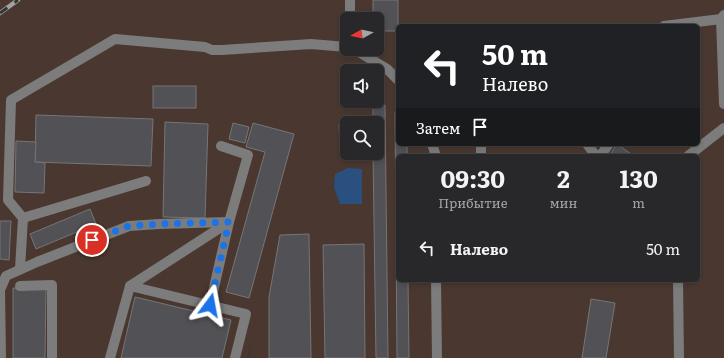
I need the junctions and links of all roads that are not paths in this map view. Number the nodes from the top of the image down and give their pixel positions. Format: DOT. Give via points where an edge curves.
graph roads {
  1 [pos="350,0"];
  2 [pos="350,12"];
  3 [pos="722,17"];
  4 [pos="679,24"];
  5 [pos="340,46"];
  6 [pos="366,56"];
  7 [pos="396,78"];
  8 [pos="724,104"];
  9 [pos="724,128"];
  10 [pos="221,146"];
  11 [pos="691,154"];
  12 [pos="146,181"];
  13 [pos="23,218"];
  14 [pos="229,222"];
  15 [pos="20,269"];
  16 [pos="3,275"];
  17 [pos="436,282"];
  18 [pos="678,282"];
  19 [pos="20,286"];
  20 [pos="130,286"];
  21 [pos="210,305"];
  22 [pos="1,358"];
  23 [pos="52,358"];
  24 [pos="110,358"];
  25 [pos="235,358"];
  26 [pos="437,358"];
  27 [pos="679,358"];
  1 -- 2 [label="street"];
  3 -- 4 [label="street"];
  3 -- 8 [label="street"];
  5 -- 13 [label="street" via="311,44 212,50 205,47 115,40 11,100 8,200"];
  6 -- 7 [label="street" via="387,69"];
  9 -- 11 [label="street"];
  10 -- 14 [label="street" via="248,155"];
  12 -- 13 [label="street"];
  13 -- 15 [label="street"];
  14 -- 15 [label="street" via="129,226"];
  14 -- 20 [label="street"];
  14 -- 21 [label="street"];
  15 -- 16 [label="street"];
  16 -- 22 [label="street" via="0,290"];
  17 -- 26 [label="street"];
  18 -- 27 [label="street"];
  19 -- 23 [label="street" via="52,285"];
  20 -- 21 [label="street"];
  20 -- 24 [label="street"];
  21 -- 25 [label="street" via="246,314"];
}
